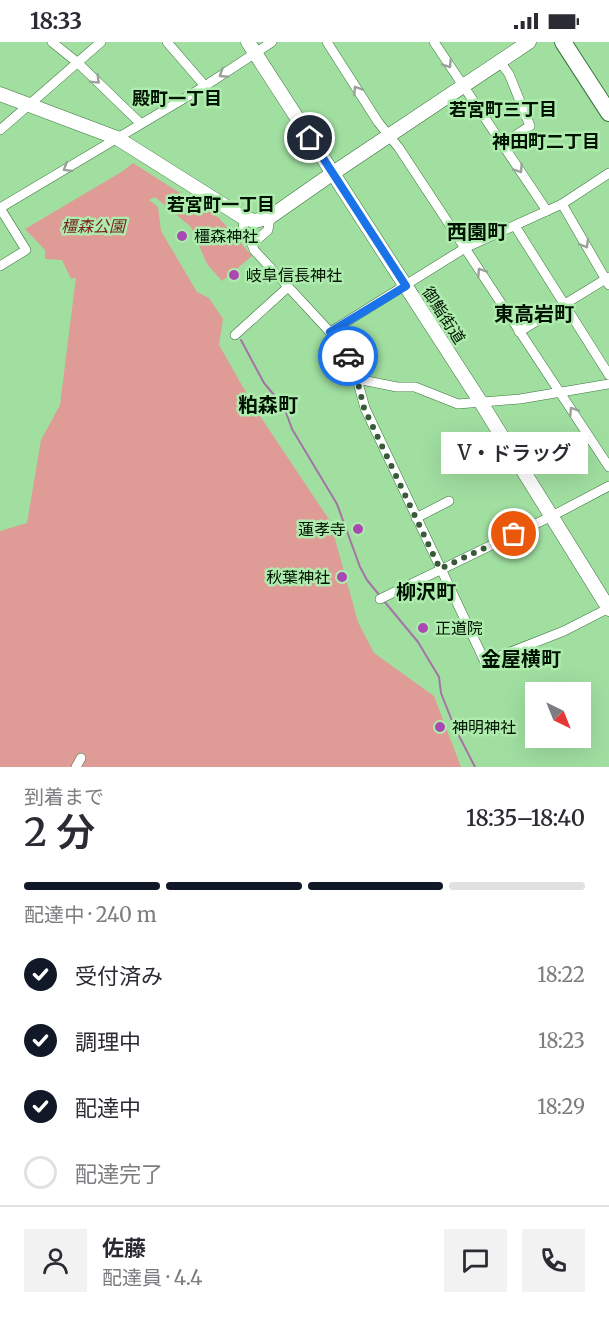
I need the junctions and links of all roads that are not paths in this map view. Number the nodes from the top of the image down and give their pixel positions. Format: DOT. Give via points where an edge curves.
graph roads {
  1 [pos="52,42"];
  2 [pos="101,42"];
  3 [pos="167,42"];
  4 [pos="272,42"];
  5 [pos="327,42"];
  6 [pos="434,42"];
  7 [pos="529,42"];
  8 [pos="563,42"];
  9 [pos="571,42"];
  10 [pos="252,47"];
  11 [pos="500,62"];
  12 [pos="78,63"];
  13 [pos="205,86"];
  14 [pos="463,86"];
  15 [pos="0,94"];
  16 [pos="609,101"];
  17 [pos="30,106"];
  18 [pos="609,113"];
  19 [pos="140,123"];
  20 [pos="0,130"];
  21 [pos="389,136"];
  22 [pos="117,138"];
  23 [pos="502,144"];
  24 [pos="333,173"];
  25 [pos="609,173"];
  26 [pos="562,204"];
  27 [pos="0,208"];
  28 [pos="547,211"];
  29 [pos="270,217"];
  30 [pos="243,219"];
  31 [pos="515,226"];
  32 [pos="252,244"];
  33 [pos="465,248"];
  34 [pos="0,266"];
  35 [pos="608,280"];
  36 [pos="406,286"];
  37 [pos="287,288"];
  38 [pos="564,305"];
  39 [pos="330,332"];
  40 [pos="519,332"];
  41 [pos="235,335"];
  42 [pos="609,375"];
  43 [pos="357,379"];
  44 [pos="609,384"];
  45 [pos="560,391"];
  46 [pos="480,401"];
  47 [pos="609,467"];
  48 [pos="609,486"];
  49 [pos="449,501"];
  50 [pos="552,516"];
  51 [pos="416,518"];
  52 [pos="440,569"];
  53 [pos="380,599"];
  54 [pos="609,608"];
  55 [pos="81,758"];
  56 [pos="76,767"];
  1 -- 12 [label="street"];
  2 -- 12 [label="street"];
  3 -- 13 [label="street"];
  4 -- 10 [label="street"];
  21 -- 5 [label="street, one-way"];
  6 -- 14 [label="street, one-way"];
  7 -- 11 [label="street"];
  8 -- 18 [label="highway"];
  9 -- 16 [label="highway"];
  10 -- 13 [label="street, one-way"];
  10 -- 24 [label="street, 御鮨街道"];
  11 -- 14 [label="street"];
  11 -- 23 [label="street" via="509,74 530,126"];
  12 -- 17 [label="street"];
  12 -- 19 [label="street, one-way"];
  13 -- 19 [label="street"];
  14 -- 21 [label="street"];
  14 -- 23 [label="street"];
  15 -- 17 [label="street"];
  17 -- 20 [label="street"];
  17 -- 22 [label="street"];
  19 -- 22 [label="street"];
  21 -- 24 [label="street"];
  21 -- 33 [label="street"];
  22 -- 27 [label="street, one-way"];
  22 -- 30 [label="street"];
  23 -- 28 [label="street, one-way"];
  24 -- 29 [label="street"];
  24 -- 36 [label="street, 御鮨街道"];
  25 -- 26 [label="street"];
  26 -- 28 [label="street"];
  26 -- 35 [label="street, one-way"];
  27 -- 34 [label="street" via="26,250"];
  28 -- 31 [label="street"];
  29 -- 30 [label="street"];
  29 -- 32 [label="street" via="268,230"];
  30 -- 32 [label="street" via="243,230"];
  31 -- 33 [label="street"];
  31 -- 38 [label="street"];
  32 -- 37 [label="street"];
  33 -- 36 [label="street"];
  40 -- 33 [label="street, one-way"];
  35 -- 38 [label="street"];
  36 -- 39 [label="street"];
  36 -- 46 [label="street, 御鮨街道"];
  37 -- 39 [label="street"];
  37 -- 41 [label="street"];
  38 -- 40 [label="street"];
  38 -- 42 [label="street"];
  39 -- 43 [label="street" via="349,356"];
  40 -- 45 [label="street"];
  43 -- 46 [label="street" via="415,387 458,404"];
  43 -- 51 [label="street" via="364,408"];
  44 -- 45 [label="street"];
  45 -- 46 [label="street"];
  47 -- 45 [label="street, one-way"];
  46 -- 50 [label="street, 御鮨街道"];
  48 -- 50 [label="street"];
  49 -- 51 [label="street"];
  50 -- 52 [label="street"];
  50 -- 54 [label="street, 御鮨街道"];
  51 -- 52 [label="street"];
  52 -- 53 [label="street"];
  52 -- 54 [label="street" via="484,663"];
  55 -- 56 [label="street"];
}
